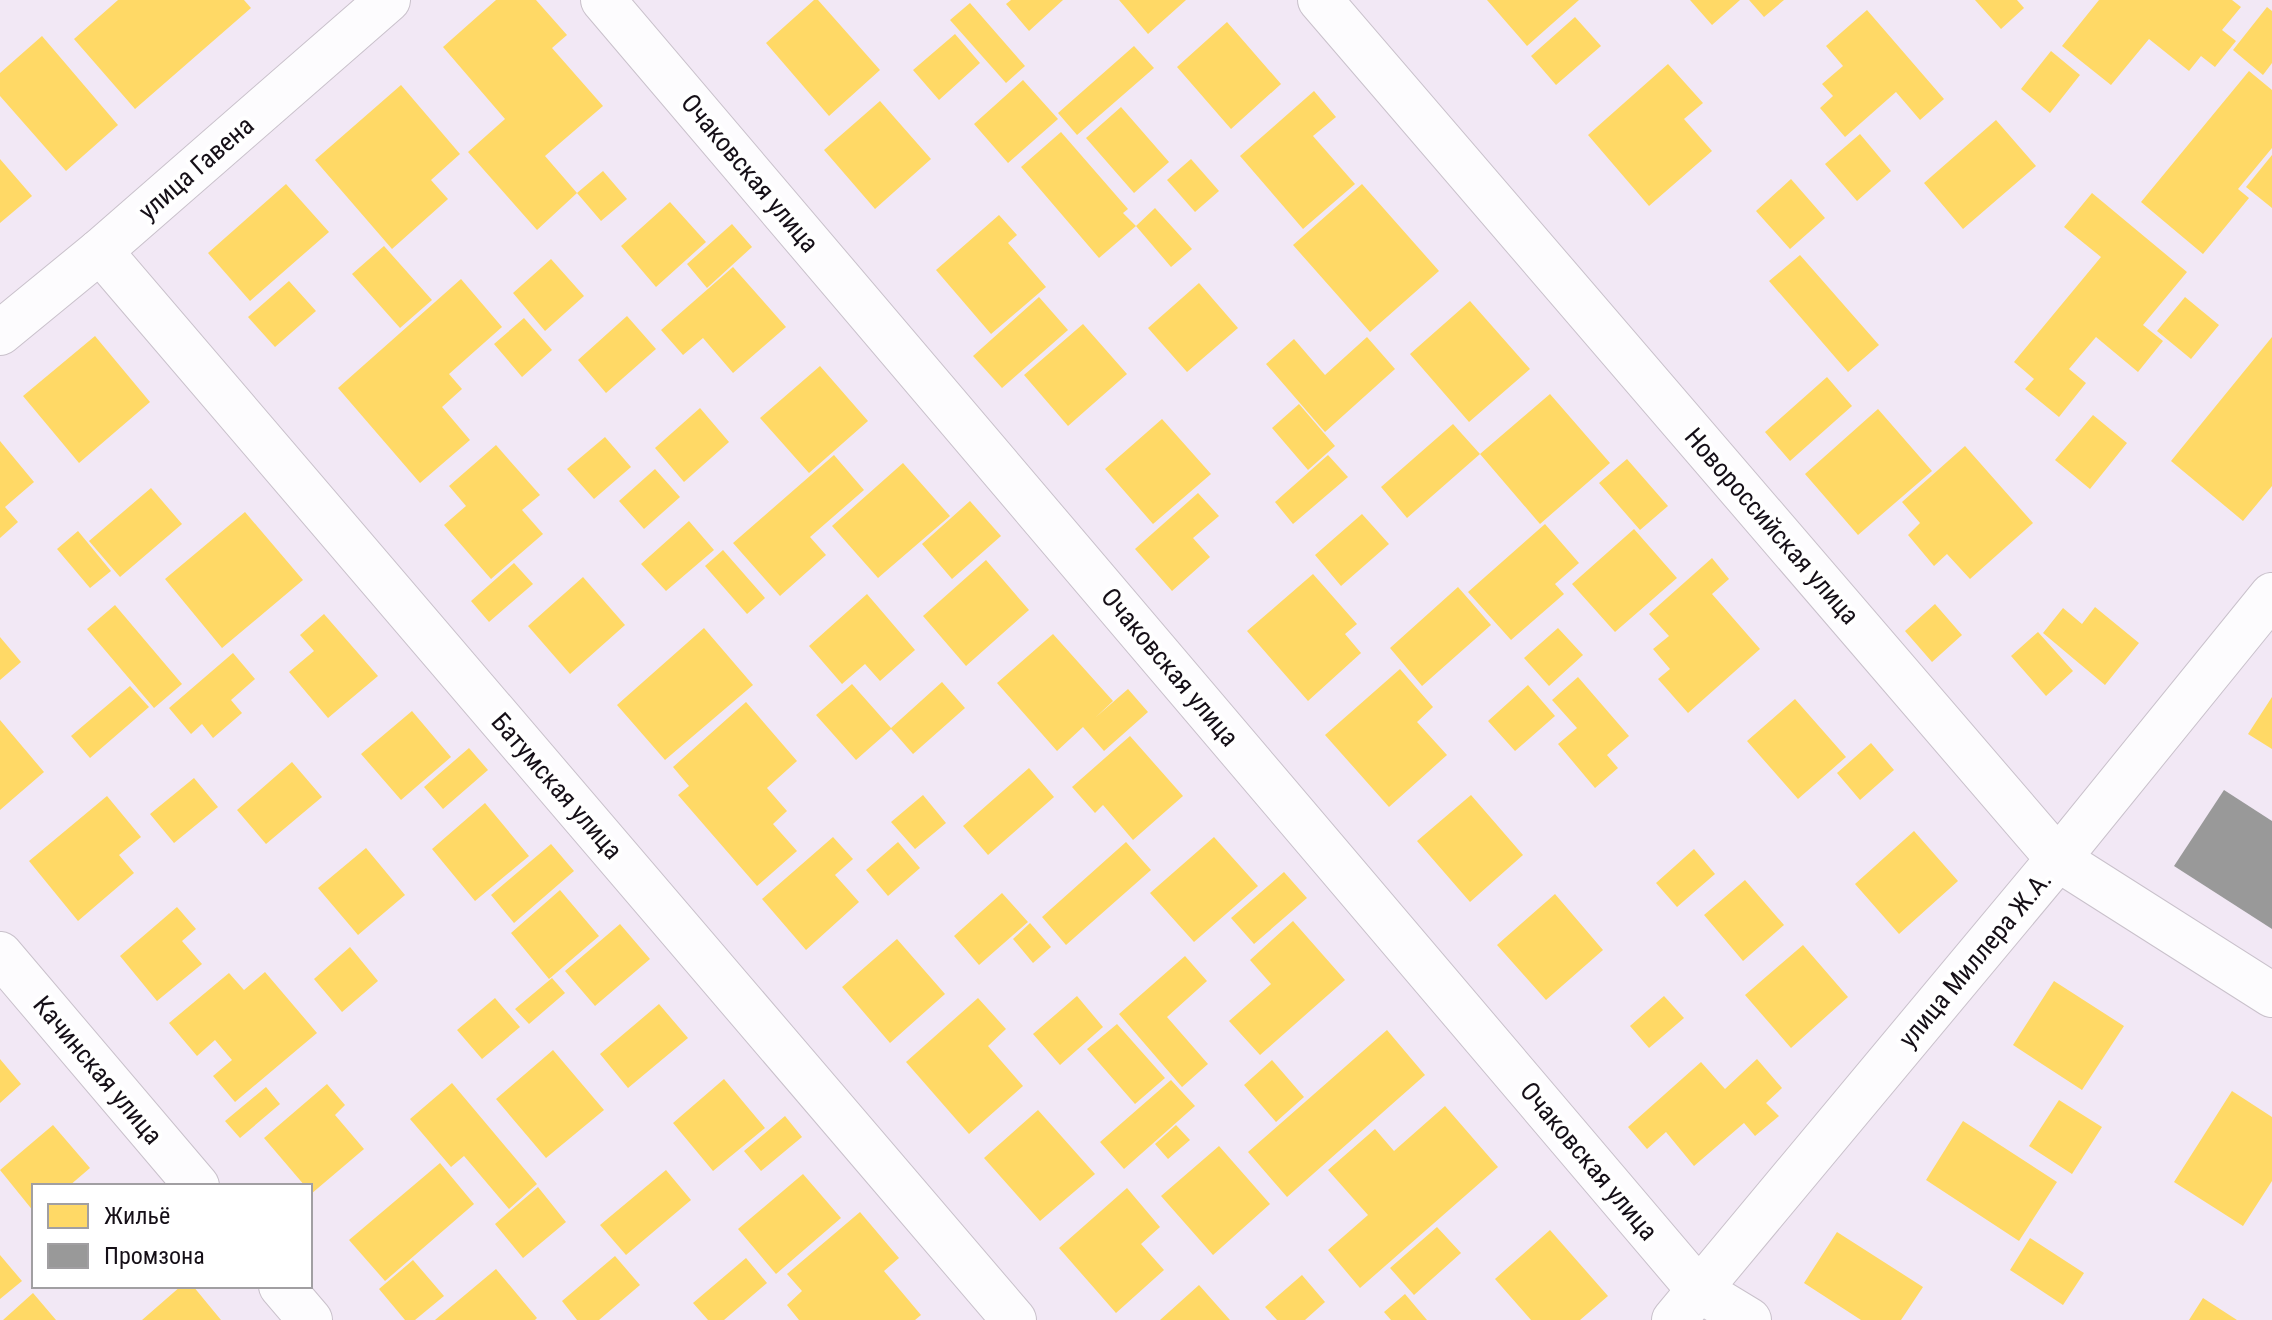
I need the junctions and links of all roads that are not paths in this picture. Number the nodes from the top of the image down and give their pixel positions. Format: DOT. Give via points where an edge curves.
graph roads {
  1 [pos="388,0"];
  2 [pos="603,0"];
  3 [pos="1320,0"];
  4 [pos="100,251"];
  5 [pos="0,333"];
  6 [pos="2272,595"];
  7 [pos="2058,859"];
  8 [pos="0,954"];
  9 [pos="2272,995"];
  10 [pos="195,1184"];
  11 [pos="283,1288"];
  12 [pos="1686,1304"];
  13 [pos="310,1320"];
  14 [pos="1014,1320"];
  15 [pos="1749,1320"];
  1 -- 4 [label="street, улица Гавена"];
  2 -- 12 [label="street, Очаковская улица"];
  3 -- 7 [label="street, Новороссийская улица"];
  4 -- 5 [label="street, улица Гавена"];
  4 -- 14 [label="street, Батумская улица"];
  6 -- 7 [label="street, улица Миллера Ж.А."];
  7 -- 9 [label="street, Новороссийская улица"];
  7 -- 12 [label="street, улица Миллера Ж.А."];
  8 -- 10 [label="street, Качинская улица"];
  11 -- 13 [label="street"];
  12 -- 15 [label="street, Очаковская улица"];
}
